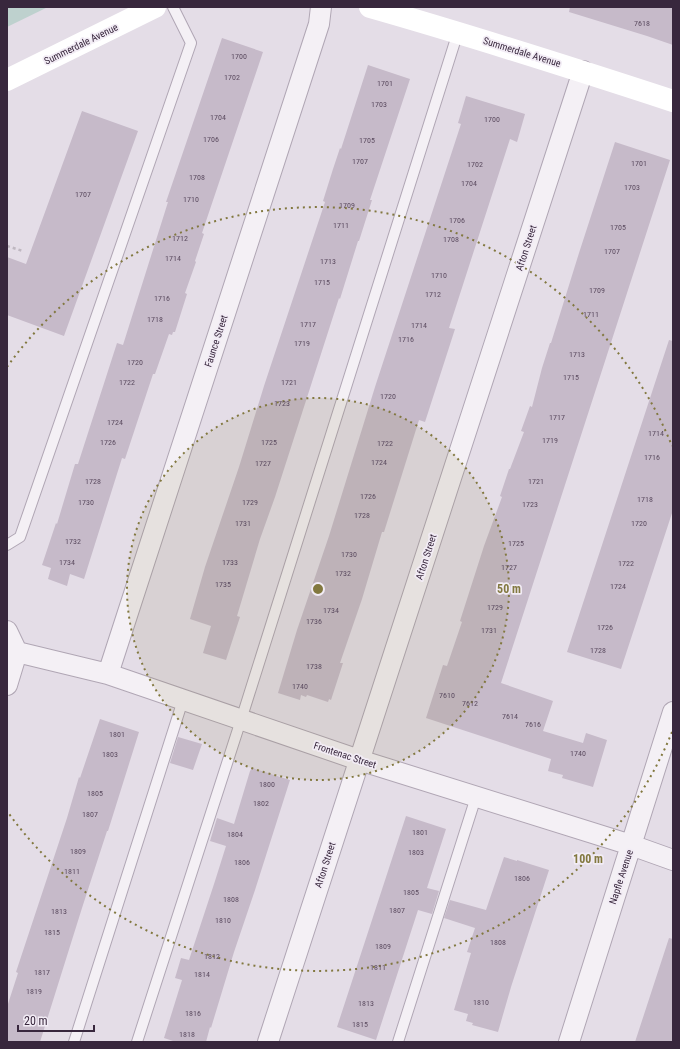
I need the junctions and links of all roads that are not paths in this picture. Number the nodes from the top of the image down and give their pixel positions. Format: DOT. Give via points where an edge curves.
graph roads {
  1 [pos="155,7"];
  2 [pos="174,7"];
  3 [pos="321,7"];
  4 [pos="370,7"];
  5 [pos="458,32"];
  6 [pos="583,71"];
  7 [pos="7,80"];
  8 [pos="673,100"];
  9 [pos="7,545"];
  10 [pos="7,631"];
  11 [pos="17,652"];
  12 [pos="108,674"];
  13 [pos="7,685"];
  14 [pos="183,700"];
  15 [pos="673,712"];
  16 [pos="241,720"];
  17 [pos="359,760"];
  18 [pos="476,797"];
  19 [pos="631,845"];
  20 [pos="673,860"];
  21 [pos="74,1042"];
  22 [pos="137,1042"];
  23 [pos="268,1042"];
  24 [pos="398,1042"];
  25 [pos="569,1042"];
  1 -- 7 [label="street, Summerdale Avenue"];
  2 -- 9 [label="lane" via="191,42 20,537"];
  3 -- 12 [label="street, Faunce Street" via="319,24"];
  4 -- 5 [label="street, Summerdale Avenue"];
  5 -- 6 [label="street, Summerdale Avenue"];
  5 -- 16 [label="lane"];
  6 -- 8 [label="street, Summerdale Avenue"];
  6 -- 17 [label="street, Afton Street"];
  10 -- 11 [label="street"];
  11 -- 12 [label="street, Frontenac Street"];
  11 -- 13 [label="street"];
  12 -- 14 [label="street, Frontenac Street"];
  14 -- 16 [label="street, Frontenac Street"];
  14 -- 21 [label="lane"];
  15 -- 19 [label="street, Napfle Avenue"];
  16 -- 17 [label="street, Frontenac Street"];
  16 -- 22 [label="lane"];
  17 -- 18 [label="street, Frontenac Street"];
  17 -- 23 [label="street, Afton Street"];
  18 -- 19 [label="street, Frontenac Street"];
  18 -- 24 [label="lane"];
  19 -- 20 [label="street, Frontenac Street"];
  19 -- 25 [label="street, Napfle Avenue"];
}
